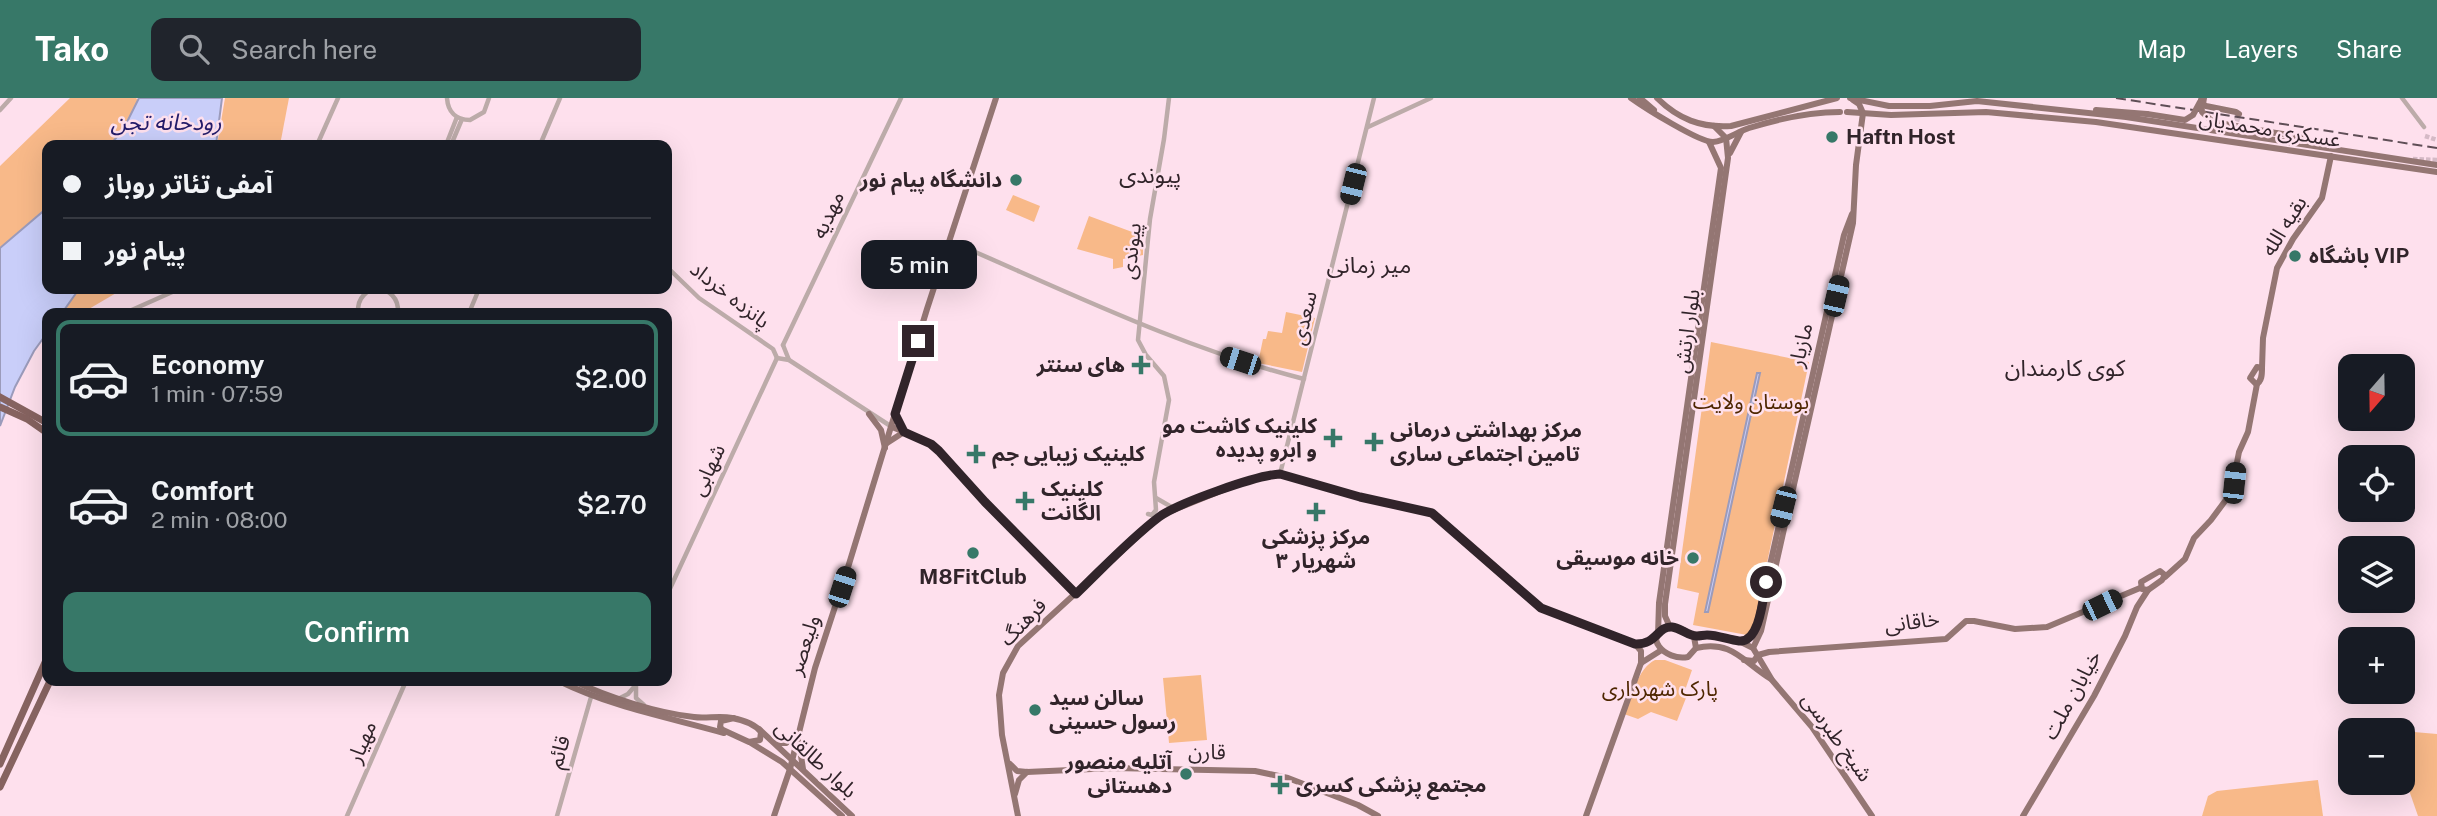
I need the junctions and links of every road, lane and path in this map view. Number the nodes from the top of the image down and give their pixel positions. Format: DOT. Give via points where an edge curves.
graph roads {
  1 [pos="11,98"];
  2 [pos="338,98"];
  3 [pos="447,98"];
  4 [pos="489,98"];
  5 [pos="560,98"];
  6 [pos="901,98"];
  7 [pos="996,98"];
  8 [pos="1169,98"];
  9 [pos="1374,98"];
  10 [pos="1431,98"];
  11 [pos="1631,98"];
  12 [pos="1640,98"];
  13 [pos="1655,98"];
  14 [pos="1838,98"];
  15 [pos="1850,98"];
  16 [pos="2402,98"];
  17 [pos="2202,100"];
  18 [pos="0,110"];
  19 [pos="1844,112"];
  20 [pos="2080,112"];
  21 [pos="1863,113"];
  22 [pos="2098,114"];
  23 [pos="2239,114"];
  24 [pos="2126,117"];
  25 [pos="459,118"];
  26 [pos="1665,120"];
  27 [pos="2096,122"];
  28 [pos="1711,126"];
  29 [pos="1862,126"];
  30 [pos="2424,127"];
  31 [pos="1367,128"];
  32 [pos="2218,129"];
  33 [pos="1741,131"];
  34 [pos="2247,133"];
  35 [pos="1726,138"];
  36 [pos="319,140"];
  37 [pos="451,140"];
  38 [pos="542,140"];
  39 [pos="1707,140"];
  40 [pos="2296,144"];
  41 [pos="2331,153"];
  42 [pos="1728,158"];
  43 [pos="2437,166"];
  44 [pos="2437,172"];
  45 [pos="949,241"];
  46 [pos="672,272"];
  47 [pos="1707,292"];
  48 [pos="168,294"];
  49 [pos="393,295"];
  50 [pos="136,308"];
  51 [pos="398,308"];
  52 [pos="1141,314"];
  53 [pos="1129,319"];
  54 [pos="1140,324"];
  55 [pos="1149,327"];
  56 [pos="1139,335"];
  57 [pos="783,345"];
  58 [pos="773,349"];
  59 [pos="2261,355"];
  60 [pos="777,358"];
  61 [pos="789,360"];
  62 [pos="2262,368"];
  63 [pos="2254,370"];
  64 [pos="1304,379"];
  65 [pos="2255,384"];
  66 [pos="0,397"];
  67 [pos="0,407"];
  68 [pos="869,414"];
  69 [pos="895,414"];
  70 [pos="42,421"];
  71 [pos="883,422"];
  72 [pos="892,427"];
  73 [pos="42,430"];
  74 [pos="904,432"];
  75 [pos="886,446"];
  76 [pos="1280,474"];
  77 [pos="1791,482"];
  78 [pos="1154,494"];
  79 [pos="1175,509"];
  80 [pos="1148,514"];
  81 [pos="1674,517"];
  82 [pos="2162,574"];
  83 [pos="672,584"];
  84 [pos="2144,589"];
  85 [pos="1076,594"];
  86 [pos="1670,627"];
  87 [pos="1657,636"];
  88 [pos="1694,636"];
  89 [pos="1740,641"];
  90 [pos="1635,644"];
  91 [pos="1696,648"];
  92 [pos="1753,648"];
  93 [pos="1660,651"];
  94 [pos="1758,655"];
  95 [pos="1744,660"];
  96 [pos="1641,663"];
  97 [pos="42,670"];
  98 [pos="1772,680"];
  99 [pos="48,686"];
  100 [pos="403,686"];
  101 [pos="569,686"];
  102 [pos="586,686"];
  103 [pos="633,686"];
  104 [pos="636,686"];
  105 [pos="592,697"];
  106 [pos="615,698"];
  107 [pos="648,707"];
  108 [pos="703,718"];
  109 [pos="734,718"];
  110 [pos="757,727"];
  111 [pos="706,728"];
  112 [pos="799,733"];
  113 [pos="729,734"];
  114 [pos="749,742"];
  115 [pos="775,743"];
  116 [pos="1007,760"];
  117 [pos="792,761"];
  118 [pos="782,762"];
  119 [pos="0,764"];
  120 [pos="790,769"];
  121 [pos="1027,772"];
  122 [pos="802,774"];
  123 [pos="784,786"];
  124 [pos="0,787"];
  125 [pos="1014,798"];
  126 [pos="347,816"];
  127 [pos="556,816"];
  128 [pos="772,816"];
  129 [pos="842,816"];
  130 [pos="852,816"];
  131 [pos="1018,816"];
  132 [pos="1378,816"];
  133 [pos="1586,816"];
  134 [pos="1872,816"];
  135 [pos="2023,816"];
  1 -- 18 [label="street"];
  2 -- 36 [label="street"];
  3 -- 25 [label="street" via="448,107"];
  4 -- 25 [label="street" via="481,116"];
  5 -- 38 [label="street"];
  6 -- 57 [label="street, مهدیه"];
  7 -- 45 [label="main road, ولیعصر"];
  8 -- 52 [label="street, پیوندی"];
  9 -- 31 [label="street, سعدی"];
  10 -- 31 [label="street"];
  11 -- 26 [label="main road"];
  12 -- 26 [label="main road"];
  13 -- 28 [label="main road" via="1671,112"];
  14 -- 19 [label="main road" via="1836,105"];
  14 -- 28 [label="main road" via="1743,123"];
  15 -- 19 [label="main road" via="1851,107"];
  15 -- 20 [label="main road, عسکری محمدیان" via="1889,106 1977,102"];
  15 -- 21 [label="main road"];
  16 -- 30 [label="street"];
  17 -- 20 [label="main road, bridge" via="2185,121 2106,110"];
  17 -- 23 [label="main road" via="2210,108"];
  17 -- 41 [label="main road, bridge" via="2202,112 2213,122 2297,136"];
  19 -- 21 [label="main road, عسکری محمدیان"];
  19 -- 29 [label="main road"];
  19 -- 33 [label="main road, عسکری محمدیان" via="1807,115"];
  20 -- 22 [label="main road, عسکری محمدیان"];
  21 -- 27 [label="main road, عسکری محمدیان" via="1986,112"];
  21 -- 29 [label="main road, مازیار"];
  22 -- 24 [label="main road, عسکری محمدیان"];
  22 -- 27 [label="main road"];
  24 -- 32 [label="main road"];
  24 -- 40 [label="main road, عسکری محمدیان"];
  25 -- 37 [label="street"];
  26 -- 39 [label="main road"];
  27 -- 41 [label="main road, عسکری محمدیان"];
  28 -- 35 [label="main road"];
  28 -- 39 [label="main road"];
  29 -- 77 [label="main road, مازیار" via="1853,212"];
  31 -- 64 [label="street, سعدی"];
  33 -- 35 [label="main road, عسکری محمدیان"];
  33 -- 42 [label="main road"];
  34 -- 40 [label="main road"];
  35 -- 39 [label="main road, عسکری محمدیان"];
  35 -- 42 [label="main road, بلوار ارتش"];
  39 -- 47 [label="main road, بلوار ارتش" via="1721,168"];
  40 -- 41 [label="main road, عسکری محمدیان"];
  41 -- 43 [label="main road, عسکری محمدیان"];
  41 -- 44 [label="main road, عسکری محمدیان"];
  41 -- 59 [label="main road, بقیه الله" via="2322,198 2277,268"];
  42 -- 47 [label="main road, بلوار ارتش"];
  45 -- 53 [label="street"];
  45 -- 69 [label="main road, ولیعصر"];
  46 -- 58 [label="street, پانزده خرداد" via="699,298"];
  47 -- 81 [label="main road, بلوار ارتش"];
  48 -- 50 [label="street"];
  49 -- 51 [label="street"];
  52 -- 53 [label="street"];
  52 -- 54 [label="street, پیوندی"];
  52 -- 55 [label="street"];
  53 -- 54 [label="street"];
  54 -- 55 [label="street"];
  54 -- 56 [label="street, پیوندی"];
  55 -- 56 [label="street"];
  55 -- 64 [label="street" via="1219,355"];
  56 -- 78 [label="street" via="1146,355 1164,376 1169,400"];
  57 -- 58 [label="street, پانزده خرداد"];
  57 -- 61 [label="street, پانزده خرداد"];
  58 -- 60 [label="street, پانزده خرداد"];
  59 -- 62 [label="main road"];
  59 -- 63 [label="main road"];
  60 -- 61 [label="street, پانزده خرداد"];
  60 -- 83 [label="street, شهابی"];
  61 -- 68 [label="street, پانزده خرداد"];
  62 -- 63 [label="main road"];
  62 -- 65 [label="main road"];
  63 -- 65 [label="main road" via="2250,379"];
  64 -- 76 [label="street, سعدی"];
  65 -- 82 [label="main road" via="2231,493 2193,538 2185,559"];
  66 -- 70 [label="highway"];
  67 -- 73 [label="highway"];
  68 -- 71 [label="street, پانزده خرداد"];
  68 -- 75 [label="main road"];
  69 -- 71 [label="street"];
  69 -- 72 [label="main road, ولیعصر"];
  69 -- 74 [label="main road"];
  71 -- 72 [label="street, پانزده خرداد"];
  72 -- 74 [label="main road, پانزده خرداد"];
  72 -- 75 [label="main road, ولیعصر"];
  74 -- 75 [label="main road"];
  74 -- 85 [label="main road, پانزده خرداد" via="939,451"];
  75 -- 112 [label="main road, ولیعصر" via="810,682"];
  76 -- 79 [label="main road, فرهنگ" via="1238,484"];
  76 -- 90 [label="main road, فرهنگ" via="1432,513 1541,608"];
  77 -- 89 [label="main road, مازیار" via="1755,632"];
  77 -- 92 [label="main road, مازیار" via="1761,631"];
  78 -- 79 [label="street"];
  78 -- 80 [label="street" via="1156,510"];
  79 -- 85 [label="main road, فرهنگ" via="1154,522"];
  81 -- 86 [label="main road, بلوار ارتش" via="1665,604"];
  81 -- 87 [label="main road, بلوار ارتش"];
  82 -- 84 [label="main road"];
  82 -- 84 [label="main road" via="2141,582"];
  84 -- 94 [label="main road, خاقانی" via="2047,627 2015,629 1966,621 1946,639"];
  84 -- 135 [label="main road, خیابان ملت" via="2092,699"];
  85 -- 116 [label="main road, فرهنگ" via="1018,646 1003,673 999,695"];
  86 -- 87 [label="main road"];
  86 -- 88 [label="main road"];
  87 -- 90 [label="main road"];
  87 -- 93 [label="main road"];
  88 -- 89 [label="main road, شیخ طبرسی"];
  88 -- 91 [label="main road"];
  89 -- 92 [label="main road, شیخ طبرسی"];
  90 -- 96 [label="main road"];
  91 -- 93 [label="main road" via="1682,658"];
  91 -- 95 [label="main road, شیخ طبرسی" via="1719,646"];
  92 -- 94 [label="main road, شیخ طبرسی"];
  93 -- 96 [label="main road"];
  94 -- 95 [label="main road, خاقانی" via="1754,661"];
  94 -- 98 [label="main road, شیخ طبرسی"];
  95 -- 98 [label="main road, شیخ طبرسی"];
  96 -- 133 [label="main road"];
  97 -- 119 [label="highway"];
  98 -- 134 [label="main road, شیخ طبرسی" via="1812,727"];
  99 -- 124 [label="highway"];
  100 -- 126 [label="street, مهیار"];
  101 -- 105 [label="main road"];
  102 -- 106 [label="main road"];
  103 -- 106 [label="street" via="622,698"];
  104 -- 107 [label="street" via="636,698"];
  105 -- 111 [label="main road"];
  105 -- 127 [label="street, قائم"];
  106 -- 107 [label="main road"];
  107 -- 108 [label="main road"];
  108 -- 109 [label="main road"];
  108 -- 111 [label="main road" via="713,723"];
  109 -- 110 [label="main road"];
  109 -- 113 [label="main road" via="720,724"];
  110 -- 114 [label="main road" via="760,740"];
  110 -- 115 [label="main road, بلوار طالقانی"];
  111 -- 113 [label="main road"];
  112 -- 115 [label="main road" via="786,743"];
  112 -- 117 [label="main road, ولیعصر"];
  112 -- 122 [label="main road"];
  113 -- 114 [label="main road, بلوار طالقانی"];
  114 -- 118 [label="main road, بلوار طالقانی"];
  115 -- 117 [label="main road, بلوار طالقانی"];
  116 -- 121 [label="main road" via="1017,771"];
  116 -- 125 [label="main road, فرهنگ"];
  117 -- 120 [label="main road, ولیعصر"];
  117 -- 122 [label="main road, بلوار طالقانی"];
  118 -- 120 [label="main road, بلوار طالقانی"];
  118 -- 128 [label="main road" via="784,771"];
  120 -- 122 [label="main road, بلوار طالقانی"];
  120 -- 123 [label="main road, ولیعصر"];
  121 -- 125 [label="main road"];
  121 -- 132 [label="main road, قارن" via="1114,768 1255,771 1324,791"];
  122 -- 123 [label="main road"];
  122 -- 129 [label="main road, بلوار طالقانی"];
  122 -- 130 [label="main road, بلوار طالقانی"];
  123 -- 128 [label="main road, ولیعصر"];
  125 -- 131 [label="main road, فرهنگ"];
}
